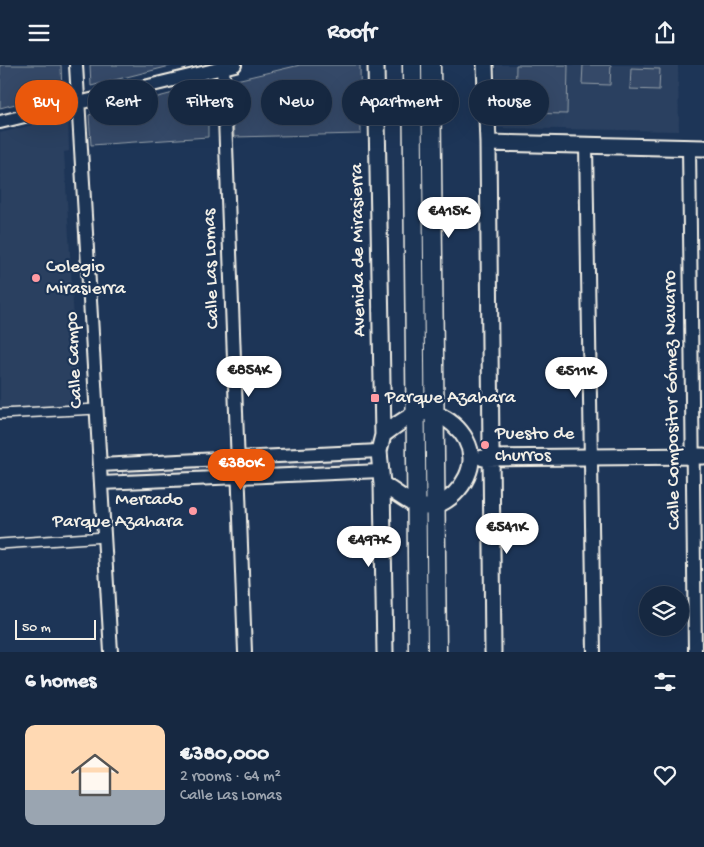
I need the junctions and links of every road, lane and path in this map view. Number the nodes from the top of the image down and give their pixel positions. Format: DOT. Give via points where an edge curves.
graph roads {
  1 [pos="76,65"];
  2 [pos="376,65"];
  3 [pos="412,65"];
  4 [pos="431,65"];
  5 [pos="485,65"];
  6 [pos="227,66"];
  7 [pos="77,80"];
  8 [pos="78,104"];
  9 [pos="15,119"];
  10 [pos="0,122"];
  11 [pos="488,143"];
  12 [pos="586,145"];
  13 [pos="689,147"];
  14 [pos="704,148"];
  15 [pos="97,409"];
  16 [pos="417,413"];
  17 [pos="435,413"];
  18 [pos="0,414"];
  19 [pos="383,435"];
  20 [pos="379,451"];
  21 [pos="698,456"];
  22 [pos="237,457"];
  23 [pos="591,457"];
  24 [pos="471,458"];
  25 [pos="491,458"];
  26 [pos="100,465"];
  27 [pos="238,477"];
  28 [pos="381,477"];
  29 [pos="101,483"];
  30 [pos="418,506"];
  31 [pos="436,506"];
  32 [pos="104,537"];
  33 [pos="0,544"];
  34 [pos="112,652"];
  35 [pos="245,652"];
  36 [pos="385,652"];
  37 [pos="418,652"];
  38 [pos="437,652"];
  39 [pos="493,652"];
  40 [pos="594,652"];
  41 [pos="696,652"];
  1 -- 7 [label="street, Calle Campo"];
  2 -- 19 [label="street, Avenida de Mirasierra"];
  3 -- 16 [label="main road"];
  4 -- 17 [label="main road"];
  5 -- 11 [label="street"];
  6 -- 8 [label="street"];
  6 -- 22 [label="street, Calle Las Lomas"];
  8 -- 15 [label="street, Calle Campo"];
  9 -- 10 [label="street"];
  11 -- 12 [label="street"];
  11 -- 25 [label="street"];
  12 -- 13 [label="street"];
  12 -- 23 [label="street"];
  13 -- 14 [label="street"];
  13 -- 21 [label="street, Calle Compositor Gómez Navarro"];
  15 -- 18 [label="street"];
  15 -- 26 [label="street, Calle Campo"];
  16 -- 17 [label="street"];
  16 -- 19 [label="street"];
  16 -- 30 [label="main road"];
  17 -- 24 [label="street" via="452,423 467,440"];
  17 -- 31 [label="main road"];
  19 -- 20 [label="street, Avenida de Mirasierra"];
  20 -- 22 [label="street"];
  20 -- 28 [label="street, Avenida de Mirasierra"];
  21 -- 23 [label="street"];
  21 -- 41 [label="street, Calle Compositor Gómez Navarro"];
  22 -- 26 [label="street"];
  22 -- 27 [label="street, Calle Las Lomas"];
  23 -- 25 [label="street"];
  23 -- 40 [label="street"];
  24 -- 25 [label="street"];
  24 -- 31 [label="street" via="468,475 453,497"];
  25 -- 39 [label="street"];
  26 -- 29 [label="street, Calle Campo"];
  27 -- 28 [label="street"];
  27 -- 29 [label="street"];
  27 -- 35 [label="street, Calle Las Lomas"];
  28 -- 30 [label="street"];
  28 -- 36 [label="street"];
  29 -- 32 [label="street, Calle Campo"];
  30 -- 31 [label="street"];
  30 -- 37 [label="main road"];
  31 -- 38 [label="main road"];
  32 -- 33 [label="street"];
  32 -- 34 [label="street, Calle Campo"];
}
